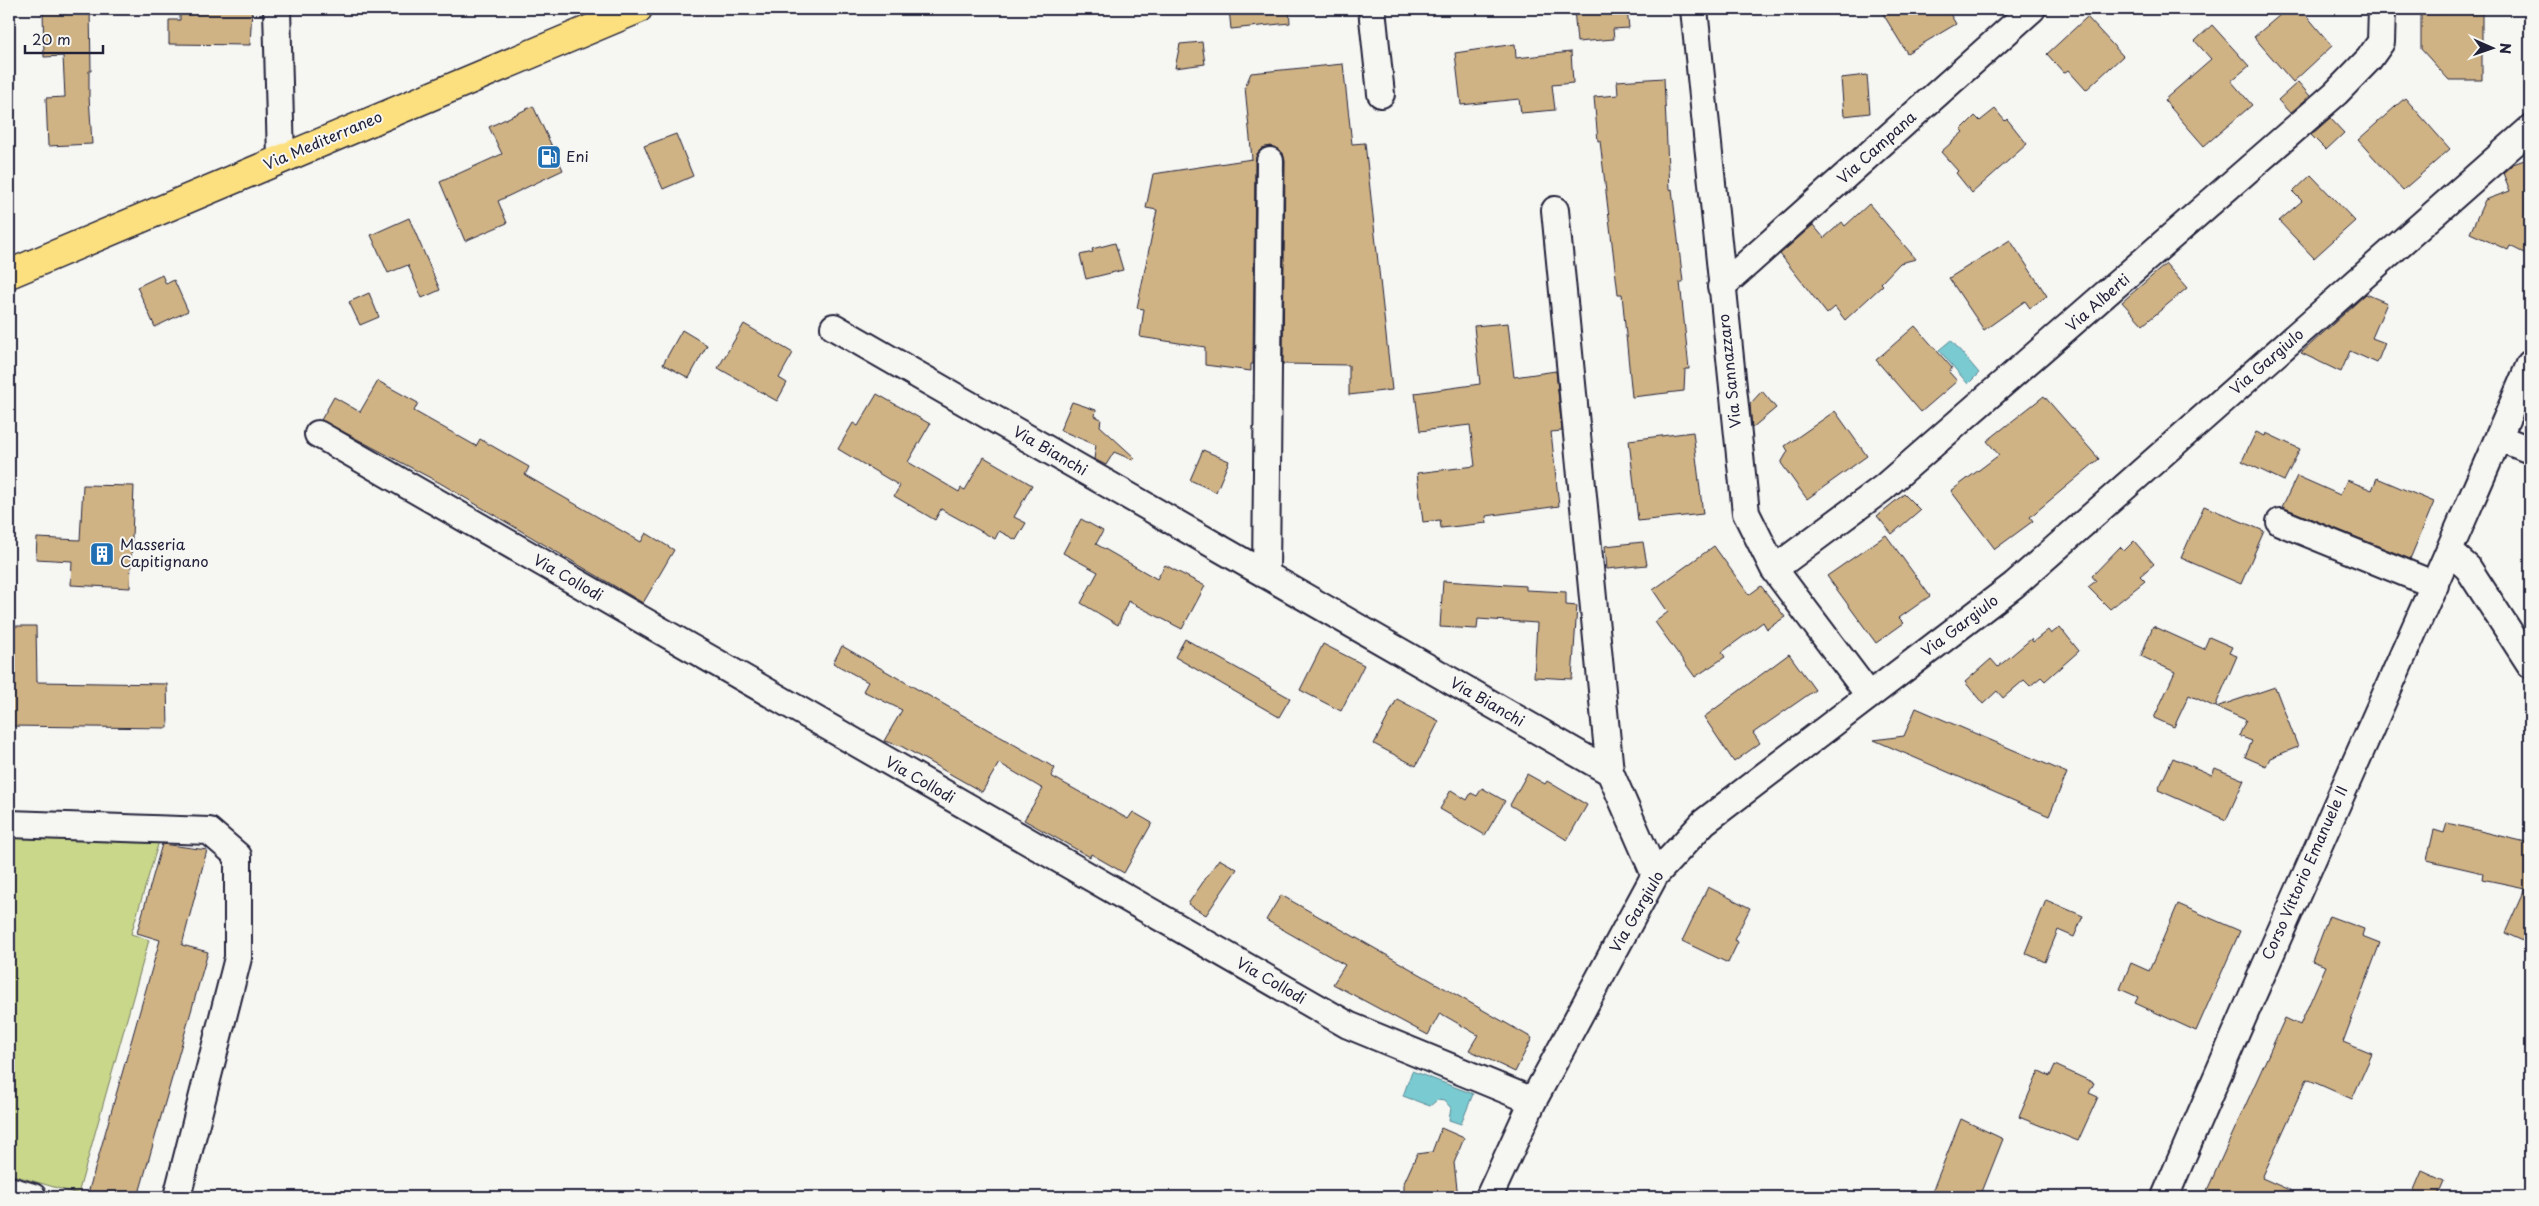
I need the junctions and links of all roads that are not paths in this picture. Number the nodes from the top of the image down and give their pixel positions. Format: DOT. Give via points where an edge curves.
graph roads {
  1 [pos="277,9"];
  2 [pos="638,9"];
  3 [pos="1372,9"];
  4 [pos="1694,9"];
  5 [pos="2032,9"];
  6 [pos="2382,9"];
  7 [pos="1381,94"];
  8 [pos="2530,129"];
  9 [pos="281,159"];
  10 [pos="1270,161"];
  11 [pos="1555,210"];
  12 [pos="9,274"];
  13 [pos="1721,287"];
  14 [pos="834,327"];
  15 [pos="2530,364"];
  16 [pos="318,434"];
  17 [pos="2498,438"];
  18 [pos="2530,450"];
  19 [pos="2280,522"];
  20 [pos="2449,551"];
  21 [pos="1774,568"];
  22 [pos="1266,575"];
  23 [pos="2435,585"];
  24 [pos="2530,664"];
  25 [pos="1869,696"];
  26 [pos="1610,772"];
  27 [pos="9,824"];
  28 [pos="1655,876"];
  29 [pos="1533,1101"];
  30 [pos="9,1190"];
  31 [pos="33,1197"];
  32 [pos="177,1197"];
  33 [pos="1489,1197"];
  34 [pos="2165,1197"];
  1 -- 9 [label="street"];
  2 -- 9 [label="main road, Via Mediterraneo"];
  3 -- 7 [label="street"];
  4 -- 13 [label="street, Via Sannazzaro"];
  5 -- 13 [label="street, Via Campana"];
  6 -- 21 [label="street, Via Alberti" via="2381,42 2370,59 2336,93 1883,488"];
  8 -- 25 [label="street, Via Gargiulo" via="2014,585"];
  9 -- 12 [label="main road, Via Mediterraneo"];
  10 -- 22 [label="street"];
  11 -- 26 [label="street"];
  13 -- 21 [label="street, Via Sannazzaro" via="1746,513"];
  14 -- 22 [label="street, Via Bianchi"];
  15 -- 17 [label="street, Corso Vittorio Emanuele II"];
  16 -- 29 [label="street, Via Collodi" via="1348,1025"];
  17 -- 18 [label="street"];
  17 -- 20 [label="street, Corso Vittorio Emanuele II"];
  19 -- 23 [label="street"];
  20 -- 23 [label="street, Corso Vittorio Emanuele II"];
  20 -- 24 [label="street" via="2468,568"];
  21 -- 25 [label="street, Via Sannazzaro"];
  22 -- 26 [label="street, Via Bianchi"];
  23 -- 34 [label="street, Corso Vittorio Emanuele II" via="2277,936"];
  25 -- 28 [label="street, Via Gargiulo" via="1704,822"];
  26 -- 28 [label="street"];
  27 -- 32 [label="street" via="209,831 238,856 238,958"];
  28 -- 29 [label="street, Via Gargiulo"];
  29 -- 33 [label="street, Via Gargiulo"];
  30 -- 31 [label="street"];
}
